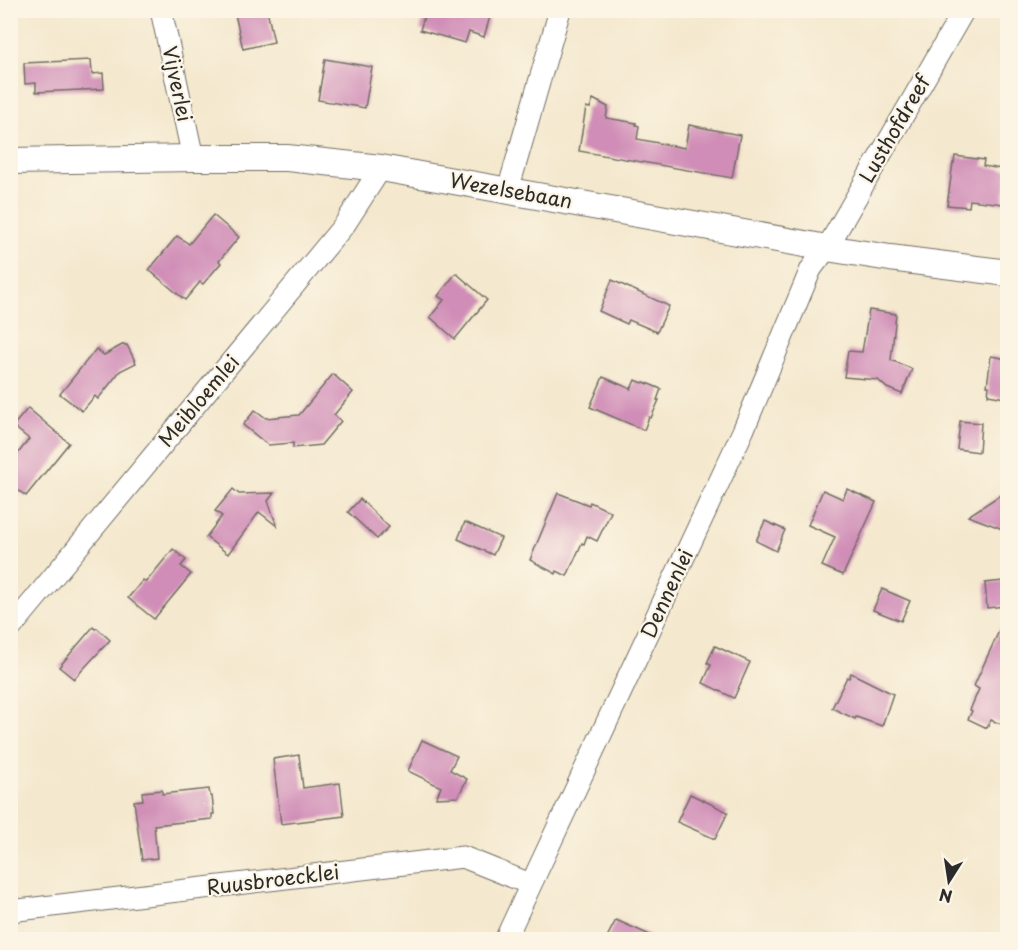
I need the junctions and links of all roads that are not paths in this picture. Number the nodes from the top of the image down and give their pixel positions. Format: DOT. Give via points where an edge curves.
graph roads {
  1 [pos="161,10"];
  2 [pos="560,10"];
  3 [pos="964,10"];
  4 [pos="194,158"];
  5 [pos="10,161"];
  6 [pos="381,168"];
  7 [pos="508,190"];
  8 [pos="827,248"];
  9 [pos="1008,273"];
  10 [pos="10,629"];
  11 [pos="530,884"];
  12 [pos="10,911"];
  13 [pos="505,939"];
  1 -- 4 [label="street, Vijverlei"];
  2 -- 7 [label="street"];
  3 -- 8 [label="street, Lusthofdreef"];
  4 -- 5 [label="street, Wezelsebaan"];
  4 -- 6 [label="street, Wezelsebaan" via="287,158"];
  6 -- 7 [label="street, Wezelsebaan"];
  6 -- 10 [label="street, Meibloemlei" via="345,224"];
  7 -- 8 [label="street, Wezelsebaan"];
  8 -- 9 [label="street, Wezelsebaan"];
  8 -- 11 [label="street, Dennenlei" via="811,269 743,431"];
  11 -- 12 [label="street, Ruusbroecklei" via="463,857"];
  11 -- 13 [label="street, Dennenlei"];
}
